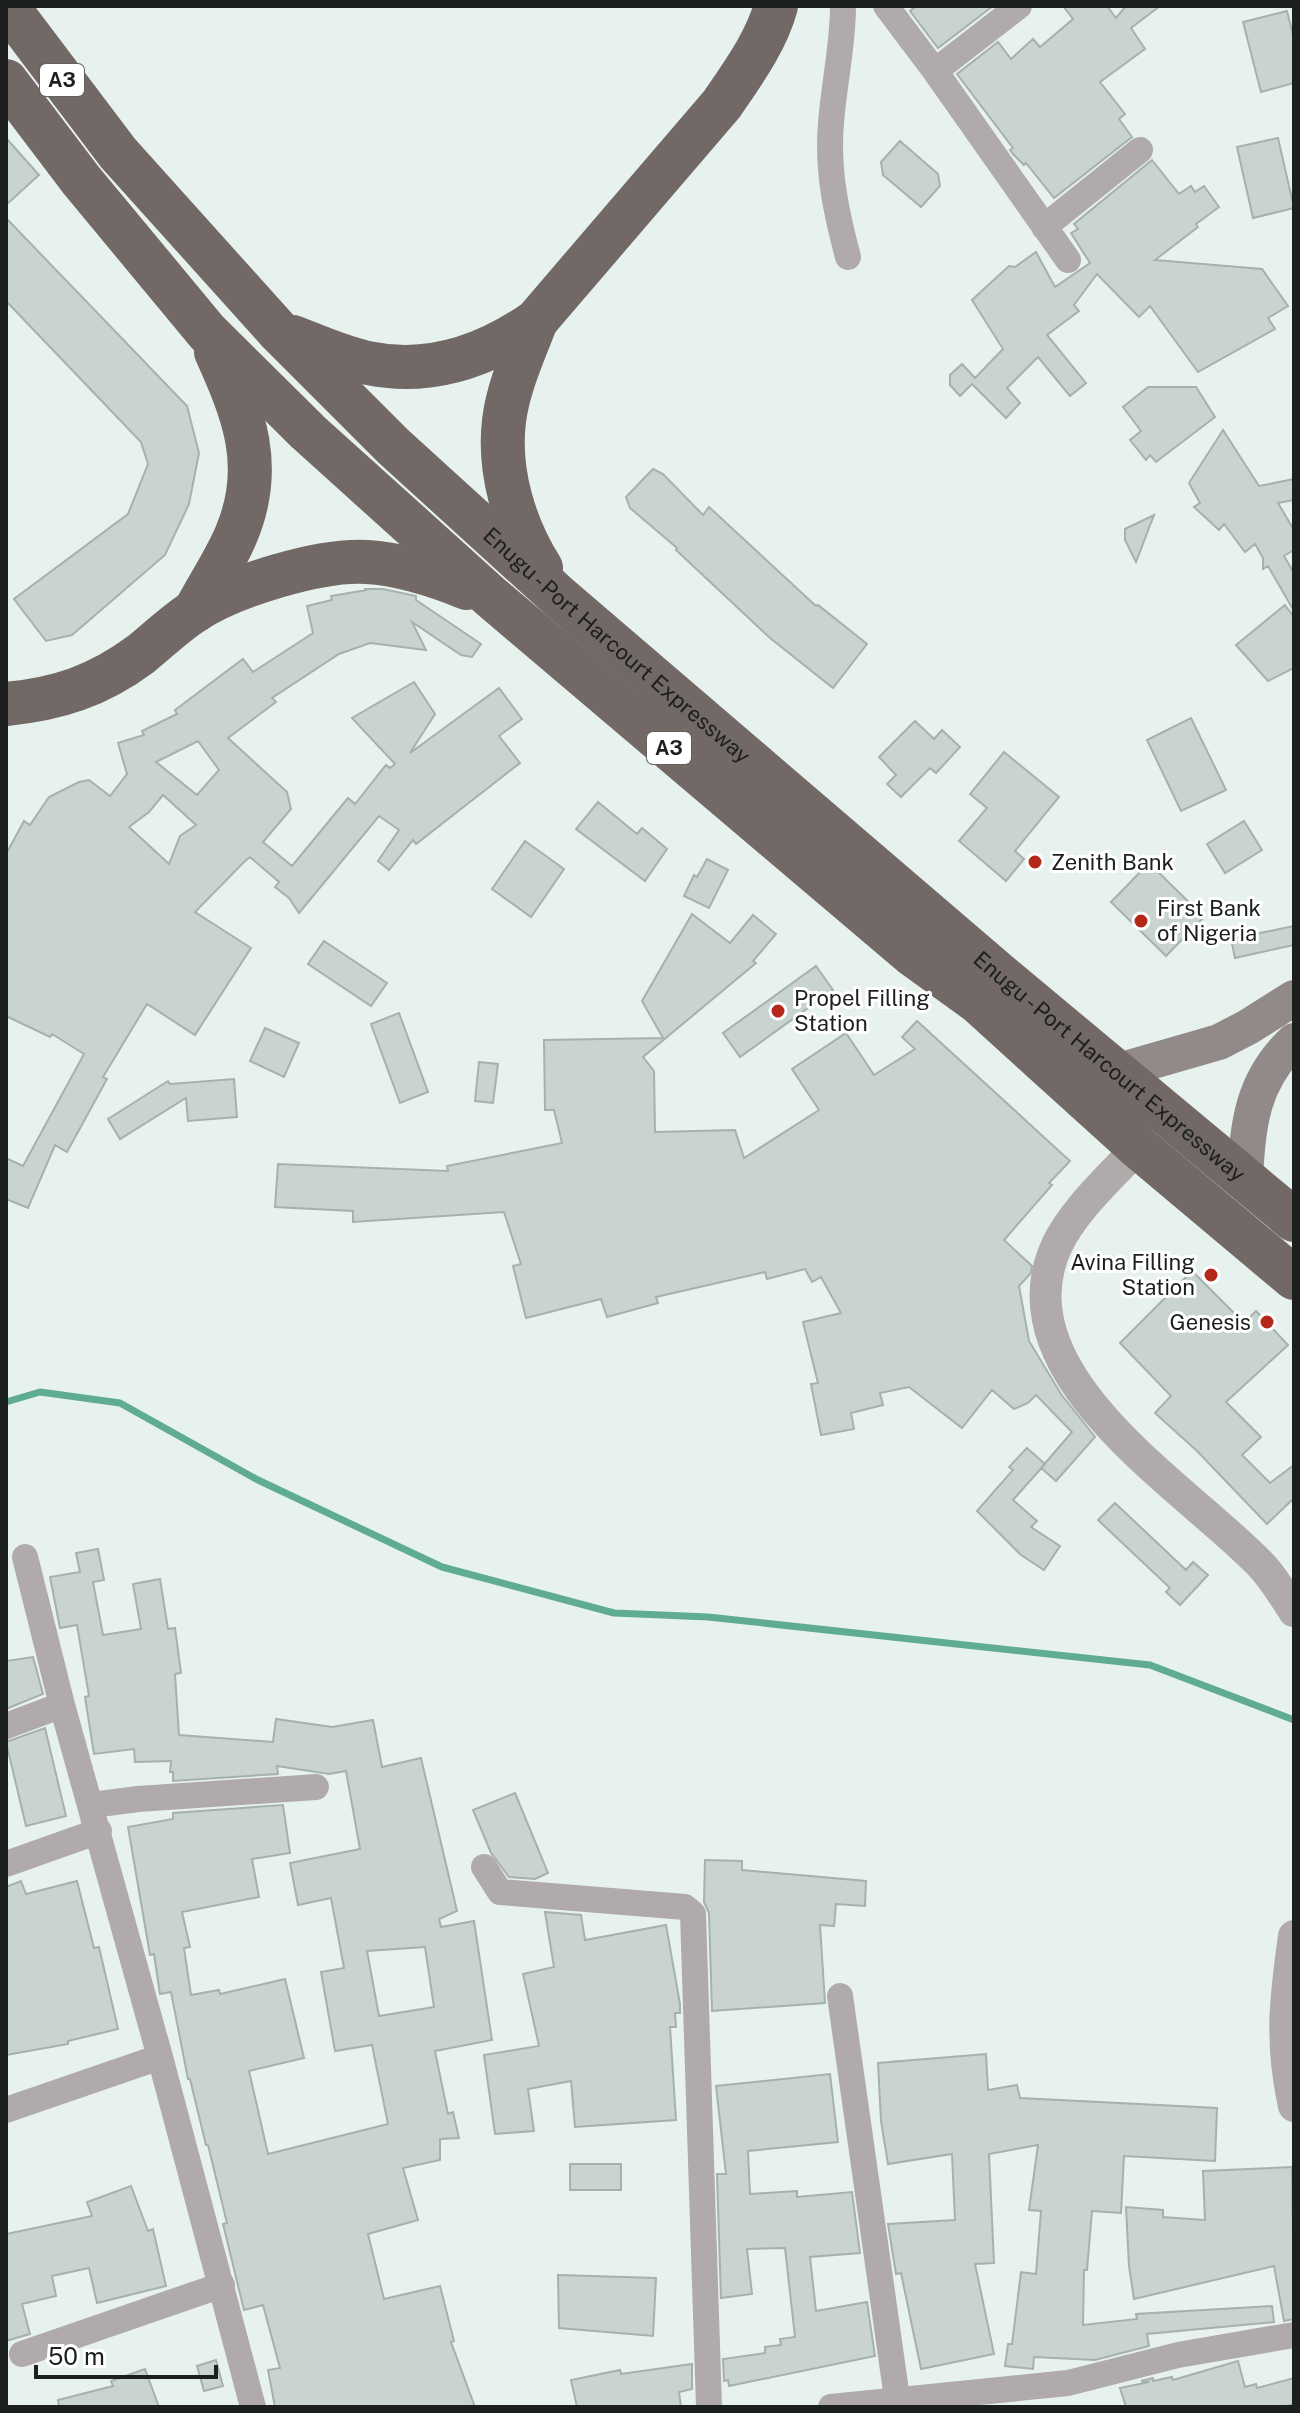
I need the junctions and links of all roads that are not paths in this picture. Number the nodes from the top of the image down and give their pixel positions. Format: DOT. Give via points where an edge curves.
graph roads {
  1 [pos="7,6"];
  2 [pos="776,6"];
  3 [pos="843,6"];
  4 [pos="886,6"];
  5 [pos="1019,6"];
  6 [pos="935,71"];
  7 [pos="6,81"];
  8 [pos="1140,150"];
  9 [pos="1044,227"];
  10 [pos="848,257"];
  11 [pos="1068,260"];
  12 [pos="536,321"];
  13 [pos="207,332"];
  14 [pos="279,332"];
  15 [pos="491,597"];
  16 [pos="559,597"];
  17 [pos="195,611"];
  18 [pos="6,704"];
  19 [pos="1294,998"];
  20 [pos="1294,1041"];
  21 [pos="1115,1072"];
  22 [pos="1138,1147"];
  23 [pos="1245,1178"];
  24 [pos="1294,1220"];
  25 [pos="1294,1278"];
  26 [pos="25,1557"];
  27 [pos="1294,1611"];
  28 [pos="62,1705"];
  29 [pos="6,1726"];
  30 [pos="316,1787"];
  31 [pos="92,1805"];
  32 [pos="99,1831"];
  33 [pos="6,1864"];
  34 [pos="484,1867"];
  35 [pos="1294,1936"];
  36 [pos="840,1996"];
  37 [pos="160,2057"];
  38 [pos="1294,2106"];
  39 [pos="6,2110"];
  40 [pos="222,2285"];
  41 [pos="1294,2335"];
  42 [pos="22,2354"];
  43 [pos="897,2398"];
  44 [pos="994,2400"];
  45 [pos="253,2407"];
  46 [pos="709,2407"];
  47 [pos="831,2407"];
  1 -- 14 [label="highway, Enugu - Port Harcourt Expressway / A3" via="118,153"];
  2 -- 12 [label="highway" via="772,23 722,104"];
  3 -- 10 [label="street" via="830,177"];
  4 -- 6 [label="street"];
  5 -- 6 [label="street"];
  6 -- 9 [label="street"];
  7 -- 13 [label="highway, Enugu - Port Harcourt Expressway / A3"];
  8 -- 9 [label="street"];
  9 -- 11 [label="street"];
  12 -- 14 [label="highway" via="495,347 436,364 369,364"];
  12 -- 16 [label="highway" via="504,419 503,454 519,524"];
  13 -- 15 [label="highway, Enugu - Port Harcourt Expressway / A3" via="308,432"];
  13 -- 17 [label="highway" via="247,432 250,470 236,535"];
  14 -- 16 [label="highway, Enugu - Port Harcourt Expressway / A3" via="393,446"];
  15 -- 17 [label="highway" via="405,567 365,562 292,572"];
  15 -- 22 [label="highway, Enugu - Port Harcourt Expressway / A3" via="913,955 978,1002"];
  16 -- 21 [label="highway, Enugu - Port Harcourt Expressway / A3"];
  17 -- 18 [label="highway" via="91,686"];
  19 -- 21 [label="main road" via="1219,1042"];
  20 -- 23 [label="main road" via="1262,1080 1248,1126"];
  21 -- 23 [label="highway, Enugu - Port Harcourt Expressway / A3"];
  22 -- 25 [label="highway, Enugu - Port Harcourt Expressway / A3"];
  22 -- 27 [label="street" via="1071,1221 1057,1245 1045,1310 1052,1342 1068,1373 1115,1433 1264,1568"];
  23 -- 24 [label="highway, Enugu - Port Harcourt Expressway / A3"];
  26 -- 28 [label="street"];
  28 -- 29 [label="street"];
  28 -- 31 [label="street"];
  30 -- 31 [label="street"];
  31 -- 32 [label="street"];
  32 -- 33 [label="street"];
  32 -- 37 [label="street"];
  34 -- 46 [label="street" via="500,1892 685,1907 693,1914"];
  35 -- 38 [label="street" via="1284,2008 1284,2055"];
  36 -- 43 [label="street"];
  37 -- 39 [label="street"];
  37 -- 40 [label="street"];
  40 -- 42 [label="street"];
  40 -- 45 [label="street"];
  41 -- 44 [label="street" via="1178,2355"];
  43 -- 44 [label="street"];
  43 -- 47 [label="street"];
}
